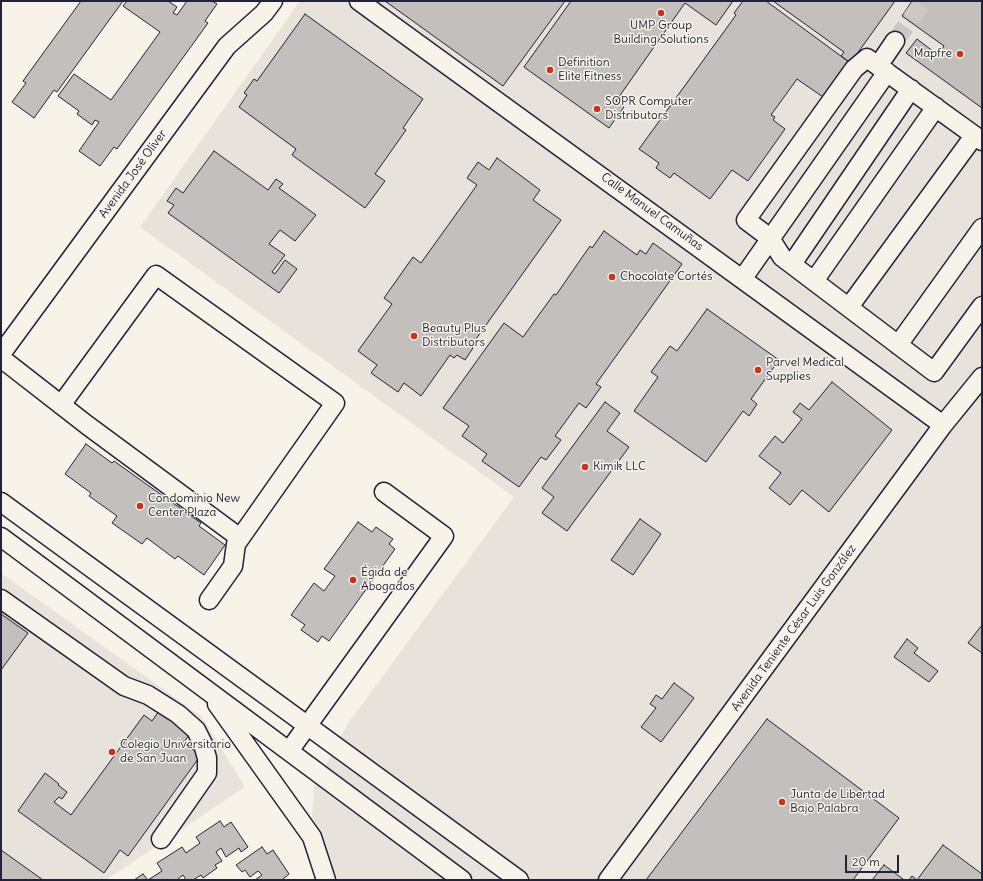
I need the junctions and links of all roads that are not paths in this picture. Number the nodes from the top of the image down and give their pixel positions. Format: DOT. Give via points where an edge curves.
graph roads {
  1 [pos="273,1"];
  2 [pos="359,1"];
  3 [pos="895,41"];
  4 [pos="883,69"];
  5 [pos="911,89"];
  6 [pos="936,107"];
  7 [pos="978,138"];
  8 [pos="982,228"];
  9 [pos="770,238"];
  10 [pos="792,264"];
  11 [pos="743,278"];
  12 [pos="814,281"];
  13 [pos="982,306"];
  14 [pos="849,307"];
  15 [pos="898,345"];
  16 [pos="1,354"];
  17 [pos="1,358"];
  18 [pos="982,377"];
  19 [pos="61,405"];
  20 [pos="943,425"];
  21 [pos="384,492"];
  22 [pos="1,502"];
  23 [pos="1,537"];
  24 [pos="240,538"];
  25 [pos="1,599"];
  26 [pos="209,600"];
  27 [pos="207,691"];
  28 [pos="308,725"];
  29 [pos="289,752"];
  30 [pos="161,839"];
  31 [pos="326,880"];
  32 [pos="462,880"];
  33 [pos="519,880"];
  34 [pos="608,880"];
  1 -- 16 [label="street, Avenida José Oliver" via="264,13 227,46"];
  2 -- 11 [label="street, Calle Manuel Camuñas"];
  3 -- 4 [label="street"];
  4 -- 5 [label="street"];
  4 -- 9 [label="street"];
  4 -- 9 [label="street" via="867,58 854,69 746,220"];
  5 -- 6 [label="street"];
  5 -- 10 [label="street"];
  6 -- 7 [label="street"];
  6 -- 12 [label="street"];
  7 -- 14 [label="street"];
  8 -- 15 [label="street"];
  9 -- 10 [label="street" via="782,257"];
  9 -- 11 [label="street"];
  10 -- 12 [label="street"];
  11 -- 20 [label="street, Calle Manuel Camuñas"];
  12 -- 14 [label="street"];
  13 -- 15 [label="street" via="934,372"];
  14 -- 15 [label="street"];
  17 -- 19 [label="street"];
  18 -- 20 [label="street, Avenida Teniente César Luis González"];
  19 -- 24 [label="street"];
  19 -- 24 [label="street" via="156,275 335,403"];
  20 -- 34 [label="street, Avenida Teniente César Luis González"];
  21 -- 28 [label="street" via="444,536"];
  22 -- 28 [label="street"];
  23 -- 27 [label="street"];
  24 -- 26 [label="street" via="236,544 233,566"];
  25 -- 30 [label="street" via="124,686 148,696 178,714 196,730 207,758 207,773"];
  27 -- 29 [label="street"];
  27 -- 31 [label="street" via="312,837"];
  28 -- 29 [label="street"];
  28 -- 33 [label="street"];
  29 -- 32 [label="street"];
}
